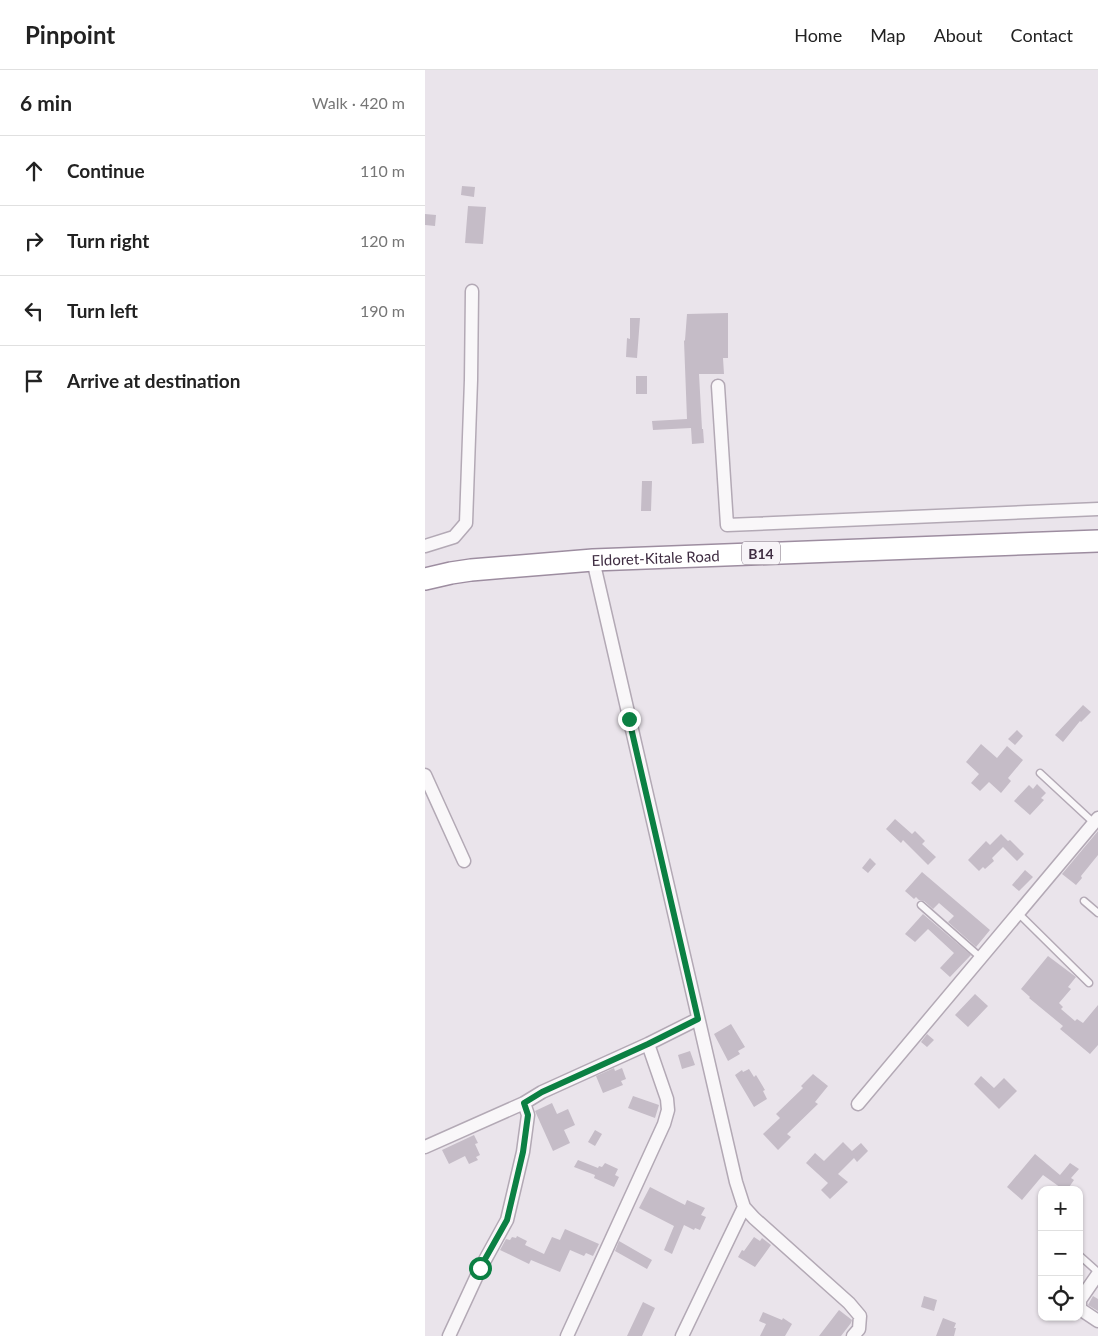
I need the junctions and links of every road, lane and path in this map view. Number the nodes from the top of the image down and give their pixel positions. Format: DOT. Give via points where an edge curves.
graph roads {
  1 [pos="472,291"];
  2 [pos="718,386"];
  3 [pos="1098,510"];
  4 [pos="1098,541"];
  5 [pos="425,546"];
  6 [pos="593,560"];
  7 [pos="425,580"];
  8 [pos="1040,773"];
  9 [pos="425,775"];
  10 [pos="1096,820"];
  11 [pos="464,861"];
  12 [pos="1084,901"];
  13 [pos="921,905"];
  14 [pos="1017,912"];
  15 [pos="1098,913"];
  16 [pos="980,956"];
  17 [pos="1089,983"];
  18 [pos="698,1019"];
  19 [pos="648,1044"];
  20 [pos="524,1103"];
  21 [pos="858,1104"];
  22 [pos="425,1147"];
  23 [pos="744,1206"];
  24 [pos="1083,1259"];
  25 [pos="1098,1273"];
  26 [pos="1098,1321"];
  27 [pos="449,1336"];
  28 [pos="567,1336"];
  29 [pos="682,1336"];
  30 [pos="853,1336"];
  1 -- 5 [label="street" via="465,523 454,537"];
  2 -- 3 [label="street" via="727,525"];
  4 -- 6 [label="highway, Eldoret-Kitale Road / B14"];
  6 -- 7 [label="highway, Eldoret-Kitale Road / B14" via="471,570"];
  6 -- 18 [label="street"];
  8 -- 10 [label="lane"];
  9 -- 11 [label="street"];
  10 -- 14 [label="street"];
  12 -- 15 [label="lane"];
  13 -- 16 [label="lane"];
  14 -- 16 [label="street"];
  14 -- 17 [label="lane"];
  16 -- 21 [label="street"];
  18 -- 19 [label="street"];
  18 -- 23 [label="street" via="735,1182"];
  19 -- 20 [label="street"];
  19 -- 28 [label="street" via="668,1110"];
  20 -- 22 [label="street"];
  20 -- 27 [label="street" via="528,1115 523,1152 507,1220 480,1268"];
  23 -- 29 [label="street"];
  23 -- 30 [label="street" via="860,1316 859,1329"];
  24 -- 25 [label="lane"];
  25 -- 26 [label="street" via="1080,1300 1080,1310"];
}
